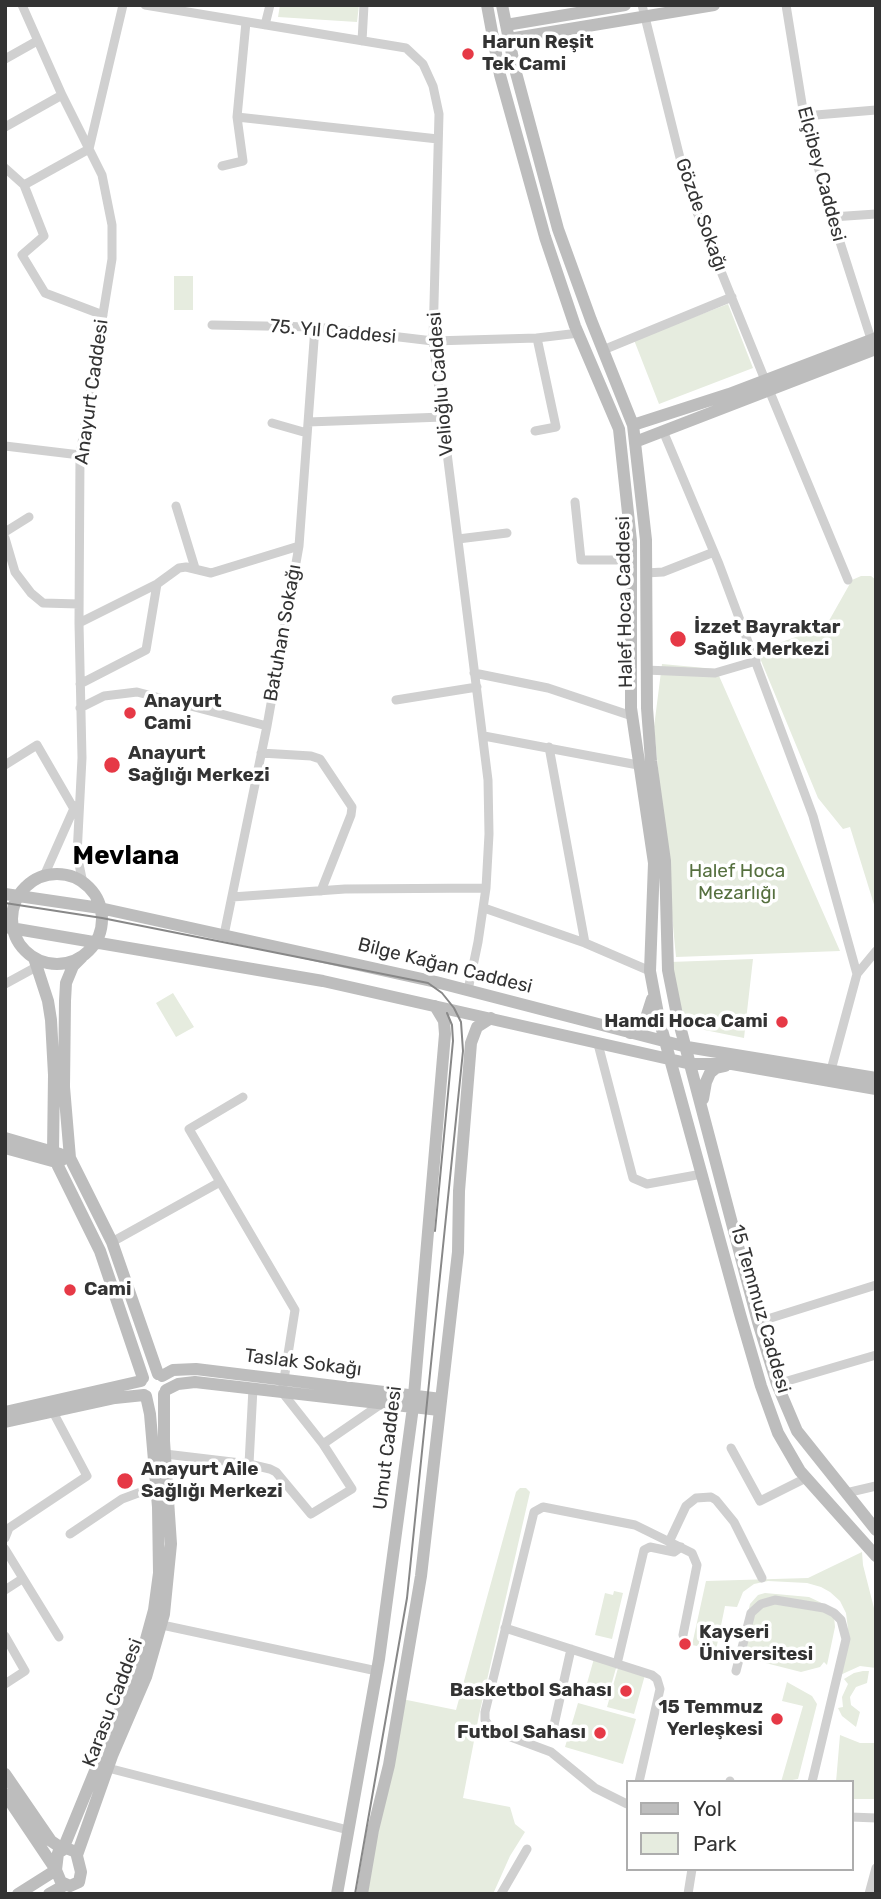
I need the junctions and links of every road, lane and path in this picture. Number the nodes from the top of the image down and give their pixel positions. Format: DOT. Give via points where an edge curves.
graph roads {
  1 [pos="22,5"];
  2 [pos="123,5"];
  3 [pos="145,5"];
  4 [pos="270,5"];
  5 [pos="364,5"];
  6 [pos="487,5"];
  7 [pos="502,5"];
  8 [pos="625,5"];
  9 [pos="714,5"];
  10 [pos="786,5"];
  11 [pos="643,11"];
  12 [pos="246,22"];
  13 [pos="265,25"];
  14 [pos="506,25"];
  15 [pos="509,39"];
  16 [pos="37,41"];
  17 [pos="362,41"];
  18 [pos="5,59"];
  19 [pos="62,95"];
  20 [pos="876,110"];
  21 [pos="804,116"];
  22 [pos="237,117"];
  23 [pos="5,127"];
  24 [pos="438,139"];
  25 [pos="89,149"];
  26 [pos="222,166"];
  27 [pos="5,168"];
  28 [pos="24,185"];
  29 [pos="876,214"];
  30 [pos="832,217"];
  31 [pos="732,298"];
  32 [pos="103,315"];
  33 [pos="212,325"];
  34 [pos="315,327"];
  35 [pos="579,333"];
  36 [pos="537,338"];
  37 [pos="433,341"];
  38 [pos="874,346"];
  39 [pos="603,350"];
  40 [pos="767,385"];
  41 [pos="443,417"];
  42 [pos="308,422"];
  43 [pos="272,423"];
  44 [pos="633,425"];
  45 [pos="534,431"];
  46 [pos="663,431"];
  47 [pos="307,433"];
  48 [pos="635,442"];
  49 [pos="5,446"];
  50 [pos="80,455"];
  51 [pos="575,502"];
  52 [pos="176,506"];
  53 [pos="29,517"];
  54 [pos="5,532"];
  55 [pos="508,533"];
  56 [pos="5,538"];
  57 [pos="458,539"];
  58 [pos="299,546"];
  59 [pos="714,552"];
  60 [pos="631,560"];
  61 [pos="195,568"];
  62 [pos="646,573"];
  63 [pos="848,580"];
  64 [pos="158,584"];
  65 [pos="79,604"];
  66 [pos="79,623"];
  67 [pos="756,661"];
  68 [pos="646,670"];
  69 [pos="474,673"];
  70 [pos="80,684"];
  71 [pos="477,687"];
  72 [pos="396,700"];
  73 [pos="80,708"];
  74 [pos="632,716"];
  75 [pos="267,726"];
  76 [pos="484,736"];
  77 [pos="549,747"];
  78 [pos="261,753"];
  79 [pos="5,765"];
  80 [pos="638,765"];
  81 [pos="78,798"];
  82 [pos="74,809"];
  83 [pos="44,876"];
  84 [pos="83,883"];
  85 [pos="486,888"];
  86 [pos="321,891"];
  87 [pos="12,895"];
  88 [pos="232,897"];
  89 [pos="100,908"];
  90 [pos="484,908"];
  91 [pos="9,927"];
  92 [pos="224,935"];
  93 [pos="96,942"];
  94 [pos="585,943"];
  95 [pos="876,951"];
  96 [pos="82,957"];
  97 [pos="36,962"];
  98 [pos="650,971"];
  99 [pos="857,974"];
  100 [pos="5,984"];
  101 [pos="468,990"];
  102 [pos="653,992"];
  103 [pos="435,1006"];
  104 [pos="491,1018"];
  105 [pos="630,1033"];
  106 [pos="666,1042"];
  107 [pos="598,1044"];
  108 [pos="687,1047"];
  109 [pos="671,1060"];
  110 [pos="691,1064"];
  111 [pos="732,1064"];
  112 [pos="831,1070"];
  113 [pos="876,1078"];
  114 [pos="876,1089"];
  115 [pos="243,1097"];
  116 [pos="702,1107"];
  117 [pos="5,1138"];
  118 [pos="5,1148"];
  119 [pos="55,1157"];
  120 [pos="70,1158"];
  121 [pos="702,1174"];
  122 [pos="220,1182"];
  123 [pos="112,1242"];
  124 [pos="876,1285"];
  125 [pos="758,1322"];
  126 [pos="876,1355"];
  127 [pos="160,1375"];
  128 [pos="777,1384"];
  129 [pos="283,1386"];
  130 [pos="143,1388"];
  131 [pos="253,1388"];
  132 [pos="165,1392"];
  133 [pos="413,1401"];
  134 [pos="381,1404"];
  135 [pos="440,1405"];
  136 [pos="5,1412"];
  137 [pos="53,1412"];
  138 [pos="5,1422"];
  139 [pos="323,1444"];
  140 [pos="731,1448"];
  141 [pos="165,1454"];
  142 [pos="249,1464"];
  143 [pos="806,1478"];
  144 [pos="157,1486"];
  145 [pos="876,1486"];
  146 [pos="846,1493"];
  147 [pos="876,1530"];
  148 [pos="70,1534"];
  149 [pos="5,1538"];
  150 [pos="669,1542"];
  151 [pos="681,1547"];
  152 [pos="5,1549"];
  153 [pos="876,1556"];
  154 [pos="762,1578"];
  155 [pos="22,1579"];
  156 [pos="5,1590"];
  157 [pos="162,1625"];
  158 [pos="505,1628"];
  159 [pos="683,1635"];
  160 [pos="5,1636"];
  161 [pos="59,1637"];
  162 [pos="571,1649"];
  163 [pos="617,1664"];
  164 [pos="377,1671"];
  165 [pos="736,1671"];
  166 [pos="5,1684"];
  167 [pos="552,1734"];
  168 [pos="108,1768"];
  169 [pos="5,1774"];
  170 [pos="639,1780"];
  171 [pos="812,1780"];
  172 [pos="5,1794"];
  173 [pos="626,1804"];
  174 [pos="853,1817"];
  175 [pos="876,1818"];
  176 [pos="348,1830"];
  177 [pos="63,1849"];
  178 [pos="527,1849"];
  179 [pos="77,1855"];
  180 [pos="876,1868"];
  181 [pos="56,1870"];
  182 [pos="692,1871"];
  183 [pos="81,1879"];
  184 [pos="68,1888"];
  185 [pos="18,1894"];
  186 [pos="50,1894"];
  187 [pos="85,1894"];
  188 [pos="337,1894"];
  189 [pos="362,1894"];
  190 [pos="501,1894"];
  191 [pos="688,1894"];
  192 [pos="869,1894"];
  1 -- 16 [label="street, Anayurt Caddesi"];
  2 -- 25 [label="street"];
  3 -- 12 [label="street, Velioğlu Caddesi"];
  4 -- 13 [label="street"];
  5 -- 17 [label="street"];
  6 -- 35 [label="street, Halef Hoca Caddesi" via="500,75 545,237"];
  7 -- 14 [label="street, Halef Hoca Caddesi"];
  8 -- 14 [label="street"];
  9 -- 11 [label="street"];
  10 -- 21 [label="street, Elçibey Caddesi"];
  11 -- 15 [label="street"];
  11 -- 31 [label="street, Gözde Sokağı" via="688,190"];
  12 -- 13 [label="street, Velioğlu Caddesi"];
  12 -- 22 [label="street"];
  13 -- 17 [label="street, Velioğlu Caddesi"];
  14 -- 15 [label="street, Halef Hoca Caddesi"];
  15 -- 39 [label="street, Halef Hoca Caddesi" via="558,229"];
  16 -- 18 [label="street"];
  16 -- 19 [label="street, Anayurt Caddesi"];
  17 -- 24 [label="street, Velioğlu Caddesi" via="406,48 419,58 436,96"];
  19 -- 23 [label="street"];
  19 -- 25 [label="street, Anayurt Caddesi"];
  20 -- 21 [label="street"];
  21 -- 30 [label="street, Elçibey Caddesi"];
  22 -- 24 [label="street"];
  22 -- 26 [label="street" via="243,161"];
  24 -- 37 [label="street, Velioğlu Caddesi"];
  25 -- 28 [label="street"];
  25 -- 32 [label="street, Anayurt Caddesi" via="105,187 112,225"];
  27 -- 28 [label="street"];
  28 -- 32 [label="street" via="44,236 22,256 45,293"];
  29 -- 30 [label="street"];
  30 -- 38 [label="street, Elçibey Caddesi"];
  31 -- 39 [label="street"];
  31 -- 40 [label="street, Gözde Sokağı"];
  32 -- 50 [label="street, Anayurt Caddesi"];
  33 -- 34 [label="street, 75. Yıl Caddesi"];
  34 -- 37 [label="street, 75. Yıl Caddesi"];
  34 -- 42 [label="street, Batuhan Sokağı"];
  35 -- 36 [label="street, 75. Yıl Caddesi"];
  35 -- 60 [label="street, Halef Hoca Caddesi" via="619,429"];
  36 -- 37 [label="street, 75. Yıl Caddesi"];
  36 -- 45 [label="street" via="556,427"];
  37 -- 41 [label="street, Velioğlu Caddesi"];
  38 -- 40 [label="street"];
  39 -- 44 [label="street, Halef Hoca Caddesi"];
  40 -- 44 [label="street"];
  40 -- 46 [label="street"];
  40 -- 63 [label="street, Gözde Sokağı"];
  41 -- 42 [label="street"];
  41 -- 57 [label="street, Velioğlu Caddesi"];
  42 -- 47 [label="street, Batuhan Sokağı"];
  43 -- 47 [label="street"];
  44 -- 48 [label="street, Halef Hoca Caddesi"];
  46 -- 48 [label="street"];
  46 -- 59 [label="street"];
  47 -- 58 [label="street, Batuhan Sokağı"];
  48 -- 62 [label="street, Halef Hoca Caddesi"];
  49 -- 50 [label="street"];
  50 -- 65 [label="street, Anayurt Caddesi"];
  51 -- 60 [label="street" via="581,560"];
  52 -- 61 [label="street"];
  53 -- 54 [label="street"];
  55 -- 57 [label="street"];
  56 -- 65 [label="street" via="16,572 31,593 43,603"];
  57 -- 69 [label="street, Velioğlu Caddesi"];
  58 -- 61 [label="street" via="211,573"];
  58 -- 75 [label="street, Batuhan Sokağı"];
  59 -- 62 [label="street" via="663,572"];
  59 -- 67 [label="street"];
  60 -- 74 [label="street, Halef Hoca Caddesi"];
  61 -- 64 [label="street" via="179,569"];
  62 -- 68 [label="street, Halef Hoca Caddesi"];
  64 -- 66 [label="street"];
  64 -- 70 [label="street" via="146,650"];
  65 -- 66 [label="street, Anayurt Caddesi"];
  66 -- 70 [label="street, Anayurt Caddesi"];
  67 -- 68 [label="street" via="715,673"];
  67 -- 99 [label="street" via="813,816"];
  68 -- 108 [label="street, Halef Hoca Caddesi" via="651,761 665,861 668,970"];
  69 -- 71 [label="street, Velioğlu Caddesi"];
  69 -- 74 [label="street" via="548,688"];
  70 -- 73 [label="street, Anayurt Caddesi"];
  71 -- 72 [label="street"];
  71 -- 76 [label="street, Velioğlu Caddesi"];
  73 -- 75 [label="street" via="104,696 136,692"];
  73 -- 81 [label="street, Anayurt Caddesi"];
  74 -- 80 [label="street, Halef Hoca Caddesi"];
  75 -- 78 [label="street, Batuhan Sokağı"];
  76 -- 77 [label="street"];
  76 -- 85 [label="street, Velioğlu Caddesi" via="489,806"];
  77 -- 80 [label="street"];
  77 -- 94 [label="street"];
  78 -- 86 [label="street" via="320,759 352,807"];
  78 -- 88 [label="street, Batuhan Sokağı"];
  79 -- 82 [label="street" via="37,745"];
  80 -- 98 [label="street, Halef Hoca Caddesi" via="654,863"];
  81 -- 82 [label="street"];
  81 -- 84 [label="street" via="77,855"];
  82 -- 83 [label="street"];
  83 -- 84 [label="street" via="58,874"];
  83 -- 87 [label="street"];
  84 -- 89 [label="street"];
  85 -- 86 [label="street"];
  85 -- 90 [label="street, Velioğlu Caddesi"];
  86 -- 88 [label="street"];
  87 -- 89 [label="street, Bilge Kağan Caddesi"];
  87 -- 91 [label="street"];
  88 -- 92 [label="street, Batuhan Sokağı"];
  89 -- 92 [label="street, Bilge Kağan Caddesi"];
  89 -- 93 [label="street"];
  90 -- 94 [label="street"];
  90 -- 101 [label="street, Velioğlu Caddesi"];
  91 -- 93 [label="street, Bilge Kağan Caddesi"];
  91 -- 97 [label="street"];
  92 -- 101 [label="street, Bilge Kağan Caddesi"];
  93 -- 96 [label="street"];
  93 -- 103 [label="street, Bilge Kağan Caddesi" via="323,981"];
  94 -- 98 [label="street"];
  95 -- 99 [label="street"];
  96 -- 97 [label="street" via="56,964"];
  96 -- 120 [label="street" via="66,982 64,1080"];
  97 -- 100 [label="street"];
  97 -- 119 [label="street" via="48,1001 53,1048"];
  98 -- 102 [label="street, Halef Hoca Caddesi"];
  99 -- 112 [label="street"];
  101 -- 105 [label="street, Bilge Kağan Caddesi"];
  102 -- 105 [label="street" via="647,1018"];
  102 -- 106 [label="street, Halef Hoca Caddesi"];
  103 -- 104 [label="street, Bilge Kağan Caddesi"];
  103 -- 133 [label="street, Umut Caddesi" via="445,1034"];
  104 -- 107 [label="street, Bilge Kağan Caddesi"];
  104 -- 135 [label="street" via="477,1027 470,1049 458,1252"];
  105 -- 106 [label="street, Bilge Kağan Caddesi"];
  106 -- 108 [label="street, Bilge Kağan Caddesi"];
  106 -- 109 [label="street, 15 Temmuz Caddesi"];
  107 -- 109 [label="street, Bilge Kağan Caddesi"];
  107 -- 121 [label="street" via="633,1178 647,1184"];
  108 -- 110 [label="street, 15 Temmuz Caddesi"];
  108 -- 112 [label="street, Bilge Kağan Caddesi"];
  109 -- 110 [label="street, Bilge Kağan Caddesi"];
  109 -- 121 [label="street, 15 Temmuz Caddesi"];
  110 -- 111 [label="street, Bilge Kağan Caddesi"];
  110 -- 116 [label="street, 15 Temmuz Caddesi"];
  111 -- 114 [label="street, Bilge Kağan Caddesi"];
  111 -- 116 [label="street" via="710,1073"];
  112 -- 113 [label="street, Bilge Kağan Caddesi"];
  115 -- 122 [label="street" via="189,1129"];
  116 -- 125 [label="street, 15 Temmuz Caddesi"];
  117 -- 119 [label="street"];
  118 -- 119 [label="street"];
  119 -- 120 [label="street"];
  119 -- 130 [label="street, Karasu Caddesi" via="100,1251"];
  120 -- 123 [label="street"];
  121 -- 143 [label="street, 15 Temmuz Caddesi" via="761,1387 778,1433"];
  122 -- 123 [label="street"];
  122 -- 129 [label="street" via="295,1310"];
  123 -- 127 [label="street"];
  124 -- 125 [label="street"];
  125 -- 128 [label="street, 15 Temmuz Caddesi"];
  126 -- 128 [label="street"];
  127 -- 129 [label="street, Taslak Sokağı" via="184,1368"];
  127 -- 130 [label="street" via="150,1373"];
  127 -- 132 [label="street" via="166,1382"];
  128 -- 146 [label="street, 15 Temmuz Caddesi" via="797,1431"];
  129 -- 131 [label="street, Taslak Sokağı"];
  129 -- 133 [label="street, Taslak Sokağı"];
  129 -- 134 [label="street, Taslak Sokağı"];
  129 -- 139 [label="street"];
  130 -- 132 [label="street" via="153,1399"];
  130 -- 136 [label="street"];
  130 -- 137 [label="street"];
  130 -- 144 [label="street, Karasu Caddesi"];
  131 -- 132 [label="street, Taslak Sokağı" via="186,1382"];
  131 -- 142 [label="street"];
  132 -- 141 [label="street, Karasu Caddesi"];
  133 -- 134 [label="street, Taslak Sokağı"];
  133 -- 135 [label="street, Taslak Sokağı"];
  133 -- 164 [label="street, Umut Caddesi"];
  134 -- 139 [label="street"];
  135 -- 189 [label="street" via="416,1612"];
  137 -- 138 [label="street"];
  137 -- 149 [label="street" via="87,1476 9,1528"];
  139 -- 142 [label="street" via="352,1489 311,1514 276,1472"];
  140 -- 143 [label="street" via="760,1501"];
  141 -- 142 [label="street"];
  141 -- 157 [label="street, Karasu Caddesi" via="171,1544"];
  143 -- 153 [label="street, 15 Temmuz Caddesi"];
  144 -- 148 [label="street" via="122,1499"];
  144 -- 177 [label="street, Karasu Caddesi" via="159,1573 150,1627"];
  145 -- 146 [label="street"];
  146 -- 147 [label="street, 15 Temmuz Caddesi"];
  150 -- 151 [label="street"];
  150 -- 154 [label="street" via="689,1503 711,1497 734,1522"];
  150 -- 158 [label="street" via="635,1525 537,1508"];
  151 -- 159 [label="street" via="697,1562"];
  151 -- 163 [label="street" via="674,1552 644,1550"];
  152 -- 155 [label="street"];
  155 -- 156 [label="street"];
  155 -- 161 [label="street"];
  157 -- 164 [label="street"];
  157 -- 168 [label="street, Karasu Caddesi" via="136,1704"];
  158 -- 162 [label="street"];
  158 -- 173 [label="street" via="485,1712 489,1727 551,1752 595,1788"];
  160 -- 166 [label="street" via="25,1671"];
  162 -- 163 [label="street"];
  162 -- 167 [label="street"];
  163 -- 170 [label="street" via="652,1675 660,1685"];
  164 -- 176 [label="street, Umut Caddesi"];
  165 -- 171 [label="street" via="751,1613 761,1604 775,1600 824,1608 841,1620 846,1639"];
  168 -- 176 [label="street"];
  168 -- 179 [label="street, Karasu Caddesi"];
  169 -- 177 [label="street" via="51,1841"];
  172 -- 181 [label="street"];
  174 -- 175 [label="street"];
  176 -- 188 [label="street, Umut Caddesi"];
  177 -- 179 [label="street"];
  177 -- 181 [label="street"];
  178 -- 190 [label="street"];
  179 -- 183 [label="street"];
  180 -- 192 [label="street"];
  181 -- 184 [label="street"];
  181 -- 185 [label="street"];
  182 -- 191 [label="street"];
  183 -- 184 [label="street"];
  183 -- 187 [label="street"];
  184 -- 186 [label="street"];
}
